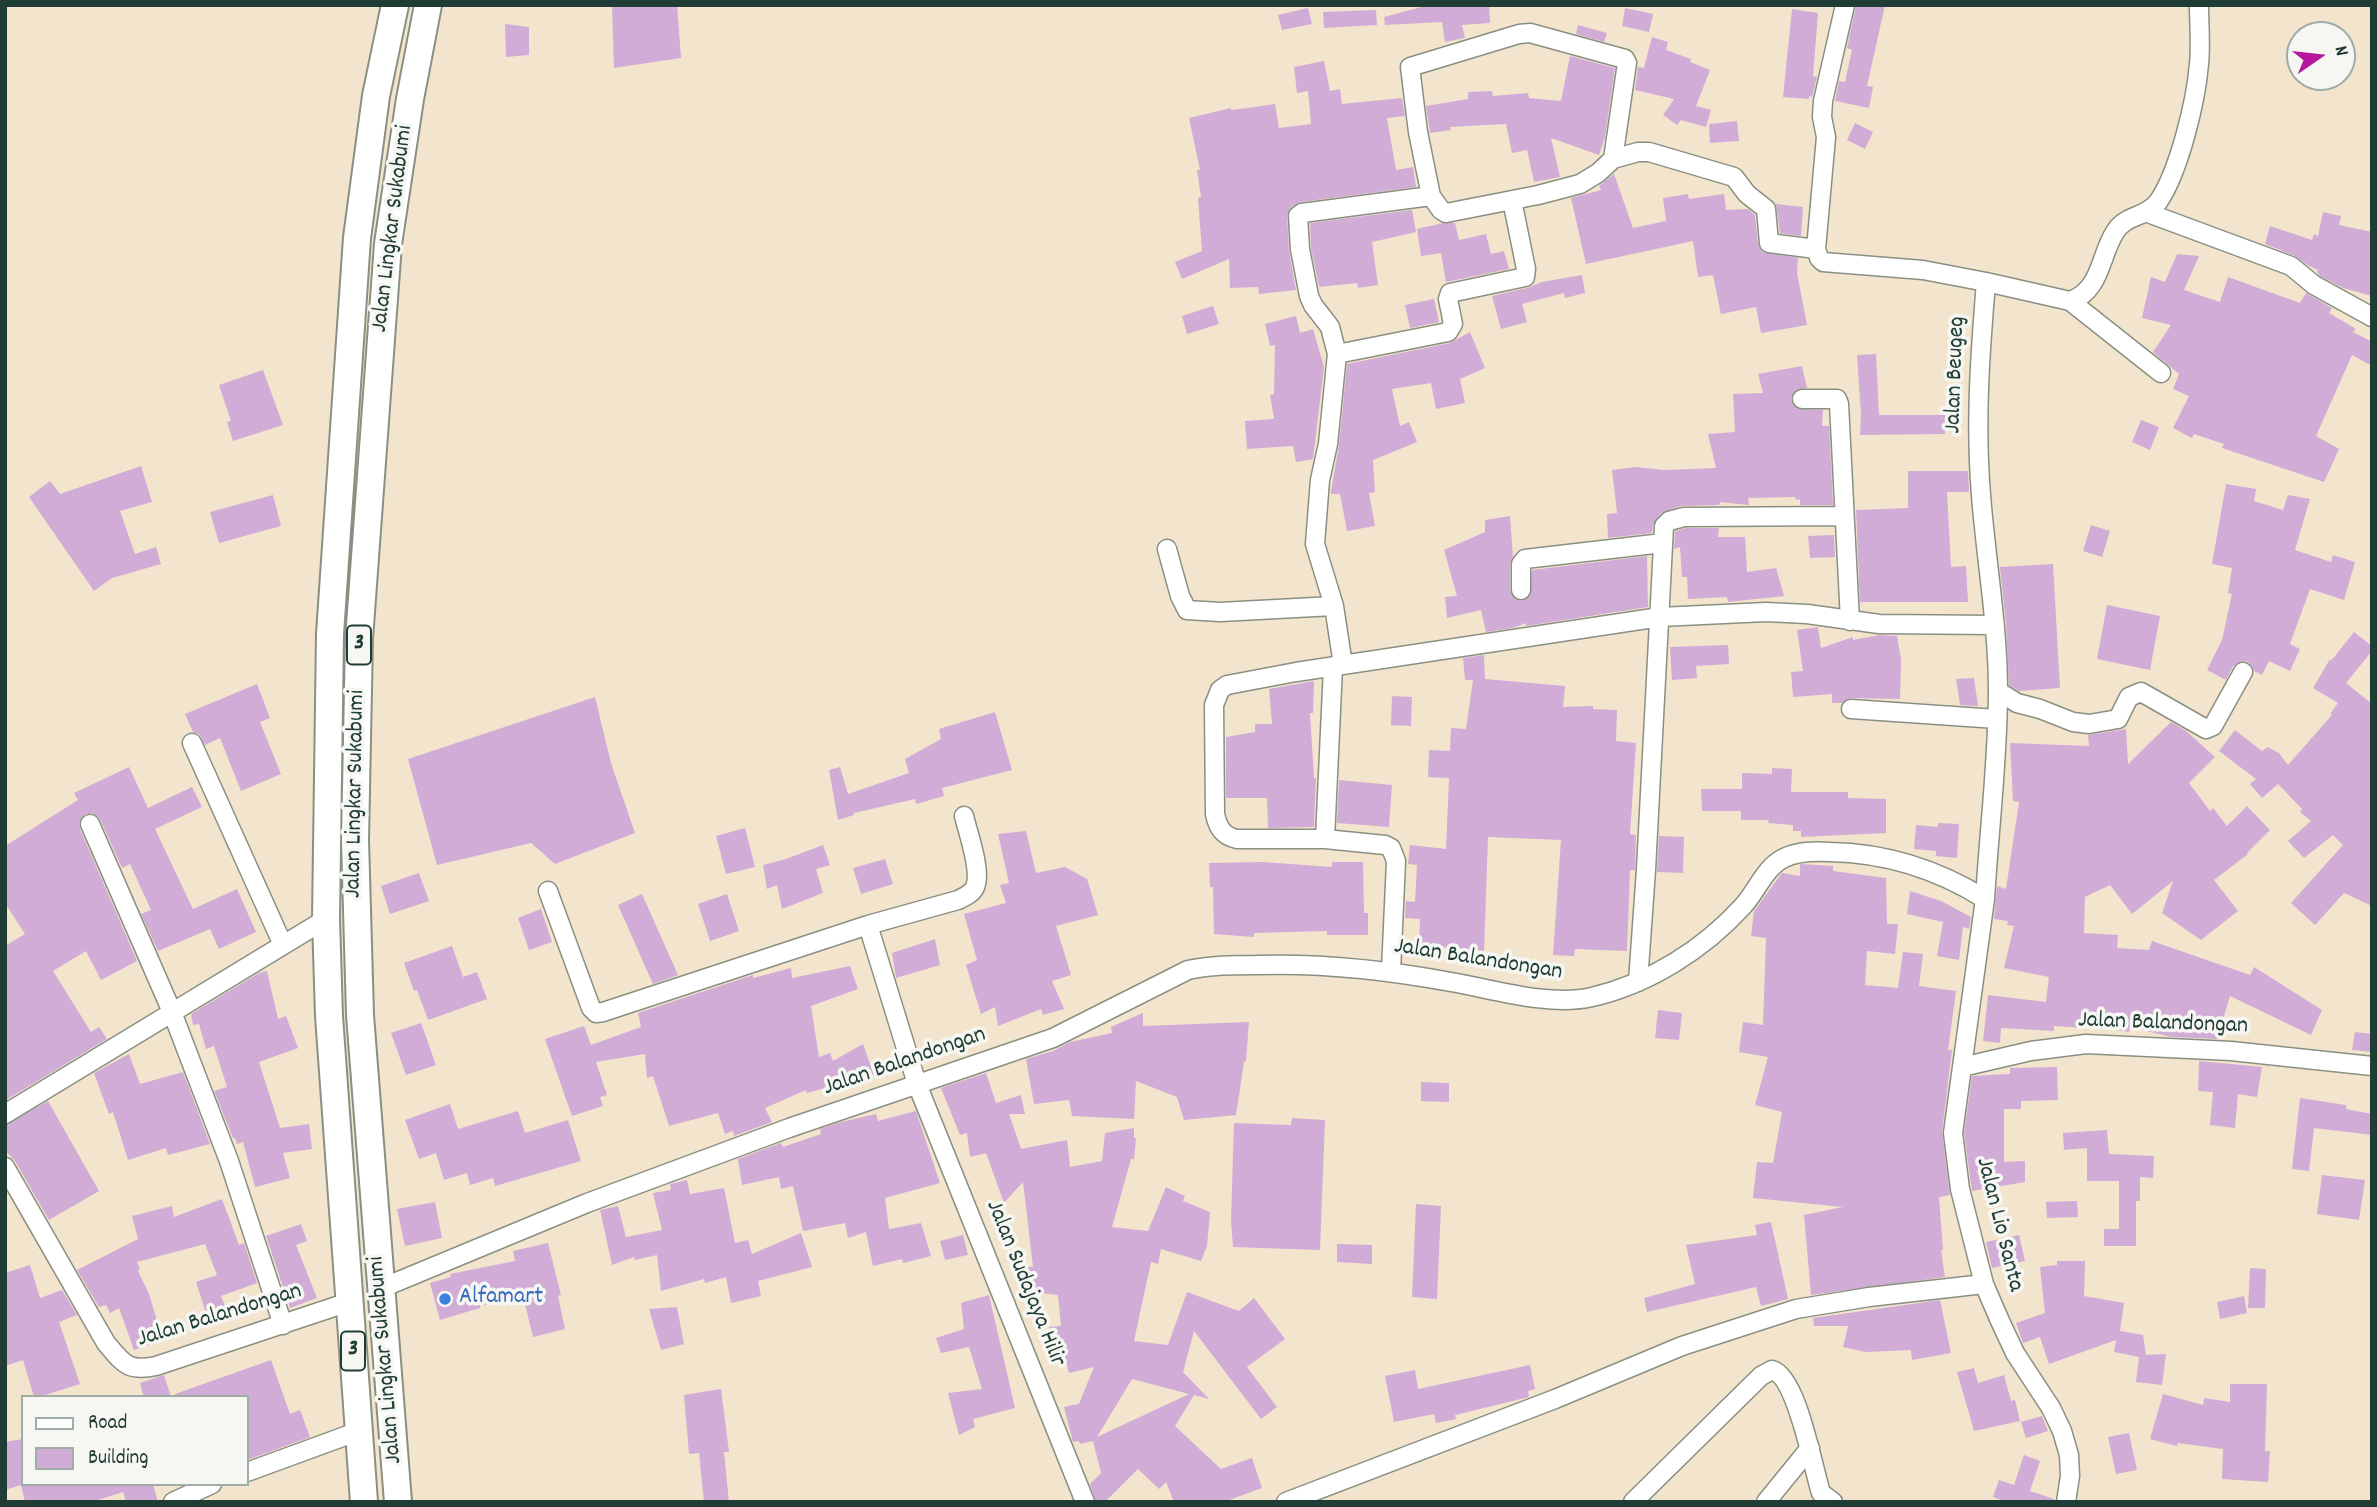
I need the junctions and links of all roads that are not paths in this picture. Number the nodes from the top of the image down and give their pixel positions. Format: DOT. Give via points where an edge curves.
graph roads {
  1 [pos="395,5"];
  2 [pos="428,5"];
  3 [pos="1845,5"];
  4 [pos="2199,5"];
  5 [pos="1613,159"];
  6 [pos="1431,196"];
  7 [pos="1512,200"];
  8 [pos="2148,213"];
  9 [pos="1816,249"];
  10 [pos="1986,282"];
  11 [pos="2070,301"];
  12 [pos="2372,317"];
  13 [pos="1337,354"];
  14 [pos="2161,373"];
  15 [pos="1802,400"];
  16 [pos="1844,516"];
  17 [pos="1663,543"];
  18 [pos="1167,549"];
  19 [pos="1521,590"];
  20 [pos="1334,606"];
  21 [pos="1660,617"];
  22 [pos="1850,621"];
  23 [pos="1995,625"];
  24 [pos="1338,666"];
  25 [pos="2243,672"];
  26 [pos="1998,691"];
  27 [pos="1851,709"];
  28 [pos="1997,719"];
  29 [pos="192,743"];
  30 [pos="964,816"];
  31 [pos="90,824"];
  32 [pos="1325,839"];
  33 [pos="548,891"];
  34 [pos="1985,899"];
  35 [pos="326,919"];
  36 [pos="868,925"];
  37 [pos="283,945"];
  38 [pos="1391,971"];
  39 [pos="1638,982"];
  40 [pos="172,1012"];
  41 [pos="2372,1066"];
  42 [pos="1962,1067"];
  43 [pos="917,1084"];
  44 [pos="5,1114"];
  45 [pos="5,1167"];
  46 [pos="1984,1284"];
  47 [pos="382,1288"];
  48 [pos="349,1302"];
  49 [pos="283,1325"];
  50 [pos="359,1431"];
  51 [pos="1810,1448"];
  52 [pos="248,1472"];
  53 [pos="208,1486"];
  54 [pos="1823,1499"];
  55 [pos="173,1502"];
  56 [pos="364,1502"];
  57 [pos="398,1502"];
  58 [pos="1085,1502"];
  59 [pos="1286,1502"];
  60 [pos="1633,1502"];
  61 [pos="1766,1502"];
  62 [pos="2066,1502"];
  1 -- 35 [label="main road, Jalan Lingkar Sukabumi" via="376,96 357,238 330,635"];
  2 -- 47 [label="main road, Jalan Lingkar Sukabumi / 3" via="388,244 359,639 356,911"];
  3 -- 9 [label="street" via="1823,101 1826,137"];
  4 -- 8 [label="street" via="2199,64 2188,122 2166,190"];
  5 -- 6 [label="street" via="1626,60 1538,34 1519,34 1410,67"];
  5 -- 7 [label="street" via="1580,184"];
  5 -- 9 [label="street" via="1649,152 1734,177 1766,209 1769,243"];
  6 -- 7 [label="street" via="1446,213"];
  6 -- 13 [label="street" via="1298,214 1309,296 1330,327"];
  7 -- 13 [label="street" via="1524,277 1450,293 1453,324 1448,332"];
  8 -- 11 [label="street" via="2127,219 2115,231 2093,283"];
  8 -- 12 [label="street" via="2291,265 2314,285"];
  9 -- 10 [label="street" via="1823,261 1923,270"];
  10 -- 11 [label="street"];
  10 -- 23 [label="street, Jalan Beugeg" via="1978,424"];
  11 -- 14 [label="street"];
  13 -- 20 [label="street" via="1315,544"];
  15 -- 16 [label="street" via="1831,397 1839,404"];
  16 -- 17 [label="street" via="1676,518 1664,526"];
  16 -- 22 [label="street"];
  17 -- 19 [label="street" via="1525,559"];
  17 -- 21 [label="street"];
  18 -- 20 [label="street" via="1187,610"];
  20 -- 24 [label="street"];
  21 -- 22 [label="street" via="1766,612"];
  21 -- 24 [label="street"];
  21 -- 39 [label="street"];
  22 -- 23 [label="street"];
  23 -- 26 [label="street, Jalan Beugeg"];
  24 -- 32 [label="street"];
  24 -- 32 [label="street" via="1227,685 1214,705 1215,814 1221,831 1237,839"];
  25 -- 26 [label="street" via="2213,726 2206,729 2141,692 2129,697 2118,719 2089,724 2017,703"];
  26 -- 28 [label="street, Jalan Beugeg"];
  27 -- 28 [label="street"];
  28 -- 34 [label="street, Jalan Beugeg"];
  29 -- 37 [label="street"];
  30 -- 36 [label="street" via="976,875 970,894"];
  31 -- 40 [label="street"];
  32 -- 38 [label="street" via="1385,845 1395,853"];
  33 -- 36 [label="street" via="596,1013"];
  34 -- 39 [label="street, Jalan Balandongan" via="1931,871 1896,860 1854,853 1798,853 1782,858 1768,871 1730,920 1655,975"];
  34 -- 42 [label="street"];
  35 -- 37 [label="street"];
  35 -- 48 [label="main road, Jalan Lingkar Sukabumi / 3"];
  36 -- 43 [label="street, Jalan Sudajaya Hilir"];
  37 -- 40 [label="street"];
  38 -- 39 [label="street, Jalan Balandongan" via="1563,1000 1588,998"];
  38 -- 43 [label="street, Jalan Balandongan" via="1278,964 1188,970 1053,1038"];
  40 -- 44 [label="street"];
  40 -- 49 [label="street" via="229,1161"];
  41 -- 42 [label="street, Jalan Balandongan" via="2231,1051 2085,1044"];
  42 -- 46 [label="street, Jalan Lio Santa" via="1953,1133 1955,1156"];
  43 -- 47 [label="street, Jalan Balandongan" via="587,1203"];
  43 -- 58 [label="street, Jalan Sudajaya Hilir"];
  45 -- 49 [label="street, Jalan Balandongan" via="106,1343 131,1368 156,1366"];
  46 -- 59 [label="street" via="1796,1309 1682,1346"];
  46 -- 62 [label="street, Jalan Lio Santa" via="2015,1353 2063,1431 2070,1476"];
  47 -- 57 [label="main road, Jalan Lingkar Sukabumi / 3"];
  48 -- 49 [label="street, Jalan Balandongan"];
  48 -- 50 [label="main road, Jalan Lingkar Sukabumi / 3"];
  50 -- 52 [label="street"];
  50 -- 56 [label="main road, Jalan Lingkar Sukabumi / 3"];
  51 -- 54 [label="street"];
  51 -- 60 [label="street" via="1788,1383 1772,1370"];
  51 -- 61 [label="street"];
  53 -- 55 [label="street"];
}
